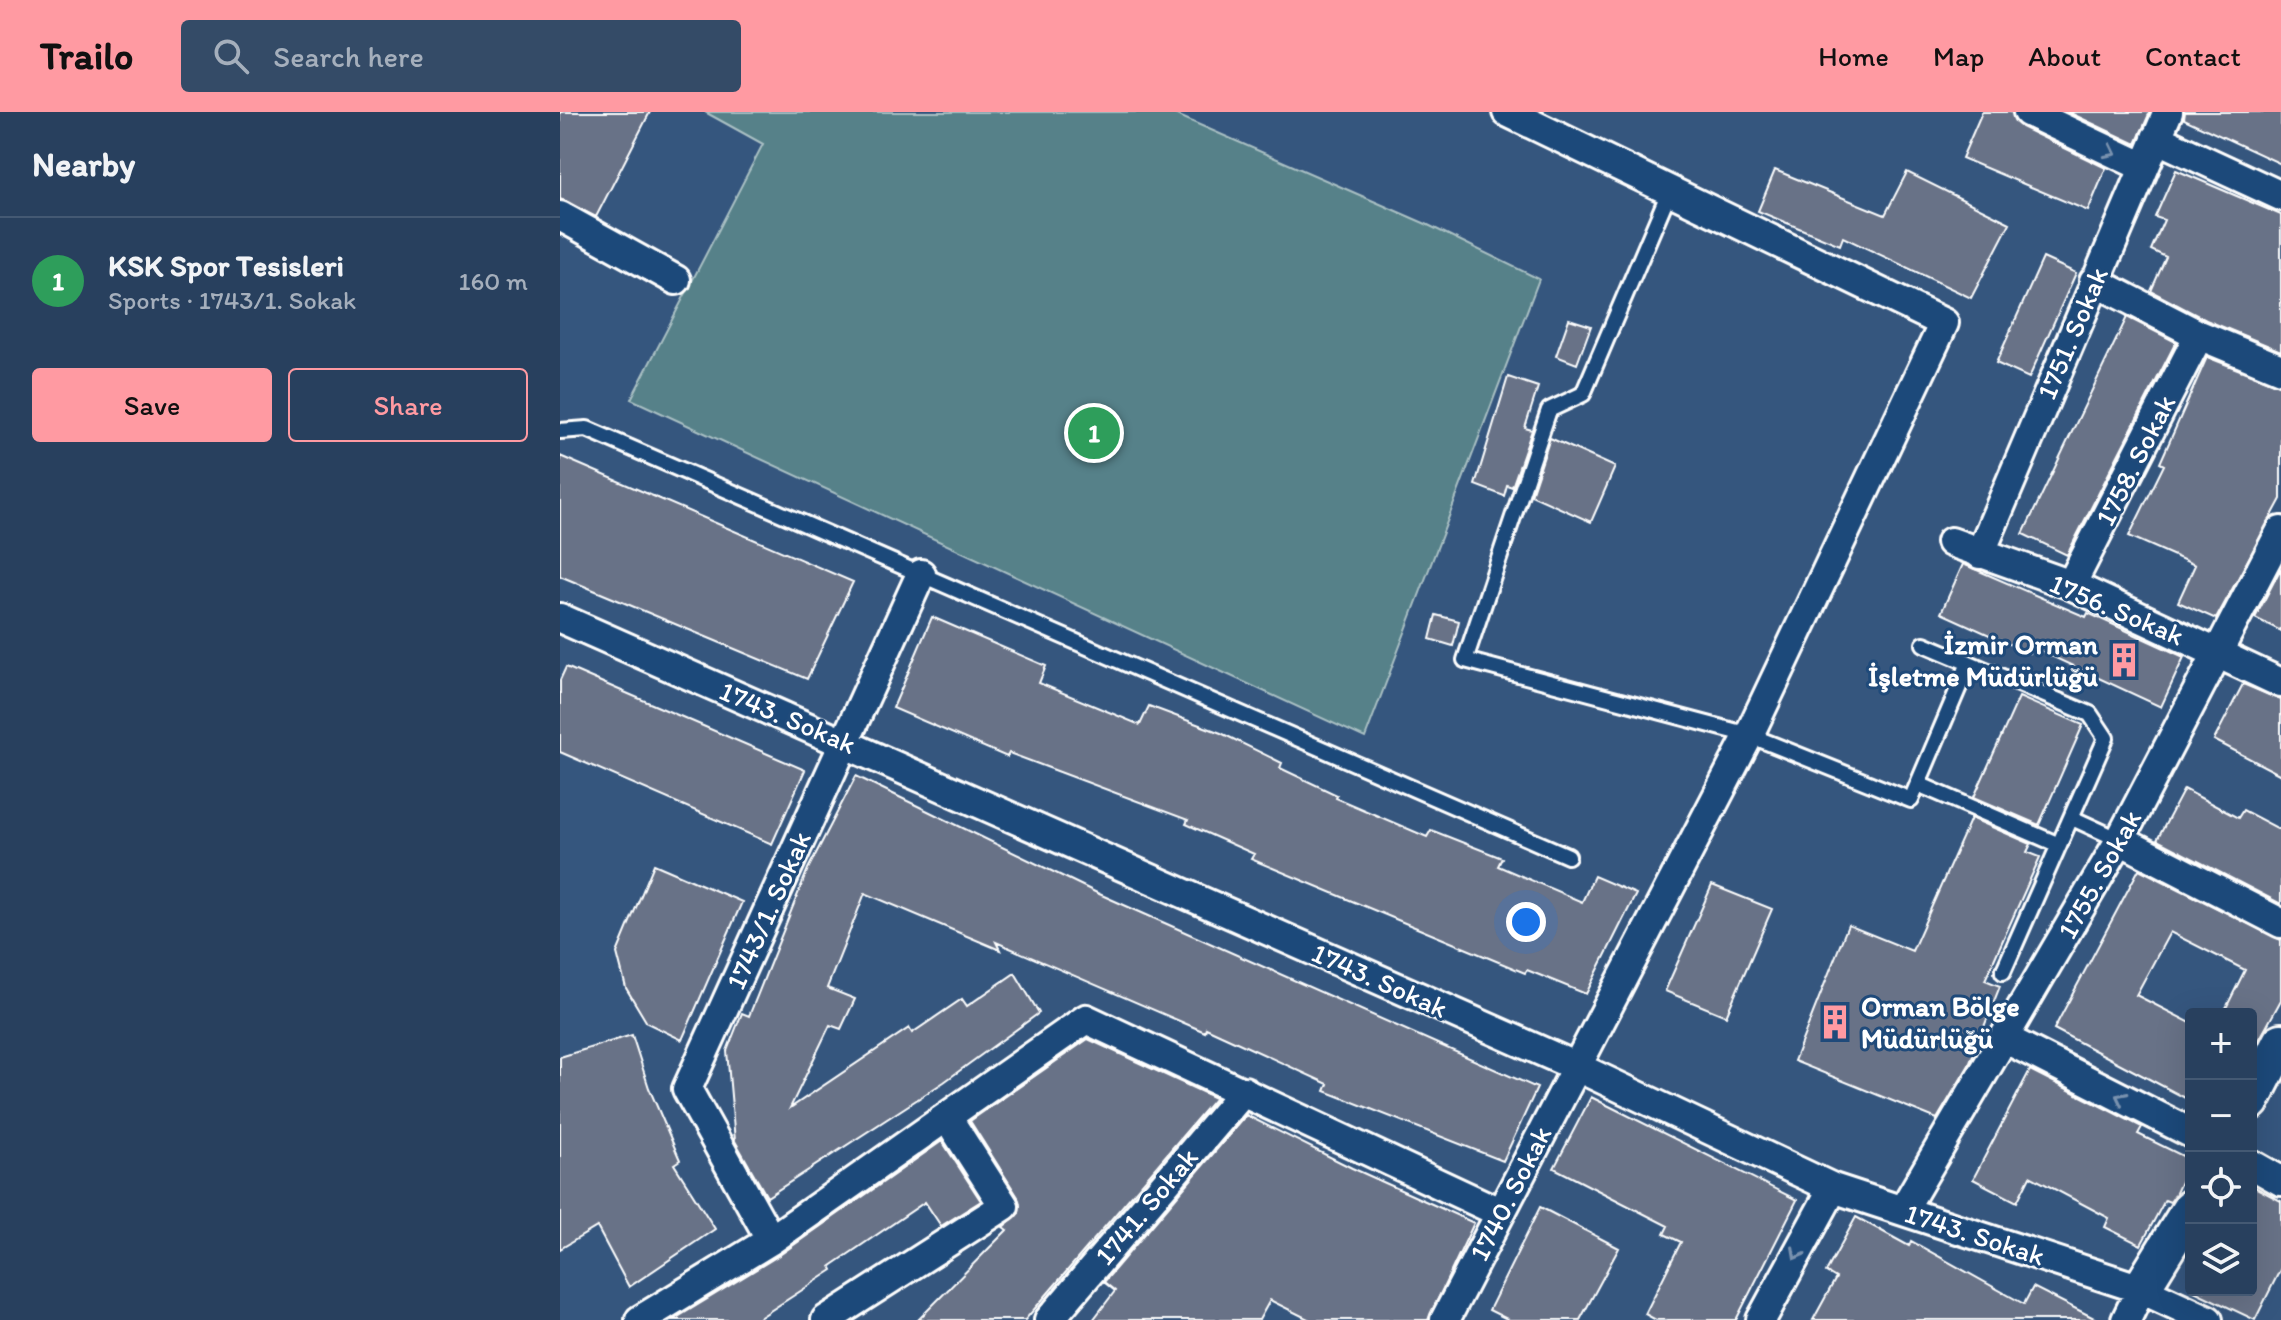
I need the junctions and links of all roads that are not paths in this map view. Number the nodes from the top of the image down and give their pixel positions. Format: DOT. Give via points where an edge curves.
graph roads {
  1 [pos="1507,112"];
  2 [pos="2028,112"];
  3 [pos="2168,112"];
  4 [pos="2156,138"];
  5 [pos="2144,167"];
  6 [pos="1669,192"];
  7 [pos="2281,196"];
  8 [pos="560,216"];
  9 [pos="676,280"];
  10 [pos="2094,281"];
  11 [pos="2199,335"];
  12 [pos="2281,369"];
  13 [pos="560,431"];
  14 [pos="2281,531"];
  15 [pos="1951,542"];
  16 [pos="1980,554"];
  17 [pos="921,574"];
  18 [pos="2071,585"];
  19 [pos="560,618"];
  20 [pos="1924,644"];
  21 [pos="2217,652"];
  22 [pos="1969,663"];
  23 [pos="2281,683"];
  24 [pos="1749,735"];
  25 [pos="845,742"];
  26 [pos="1918,784"];
  27 [pos="2072,818"];
  28 [pos="2120,840"];
  29 [pos="2059,845"];
  30 [pos="1568,856"];
  31 [pos="2281,923"];
  32 [pos="2003,972"];
  33 [pos="2006,1039"];
  34 [pos="2281,1042"];
  35 [pos="1575,1066"];
  36 [pos="2257,1089"];
  37 [pos="1244,1091"];
  38 [pos="947,1117"];
  39 [pos="2185,1130"];
  40 [pos="2257,1167"];
  41 [pos="2281,1181"];
  42 [pos="1833,1188"];
  43 [pos="1903,1210"];
  44 [pos="1499,1212"];
  45 [pos="2185,1218"];
  46 [pos="771,1240"];
  47 [pos="2133,1304"];
  48 [pos="640,1320"];
  49 [pos="826,1320"];
  50 [pos="1049,1320"];
  51 [pos="1445,1320"];
  52 [pos="1761,1320"];
  53 [pos="2208,1320"];
  1 -- 6 [label="street"];
  2 -- 5 [label="street, one-way"];
  3 -- 4 [label="street, 1751. Sokak"];
  4 -- 5 [label="street, 1751. Sokak"];
  4 -- 7 [label="street"];
  5 -- 10 [label="street, 1751. Sokak"];
  6 -- 24 [label="street, 1740. Sokak" via="1944,323"];
  6 -- 24 [label="lane" via="1583,394 1549,410 1465,660"];
  8 -- 9 [label="street"];
  10 -- 11 [label="street"];
  10 -- 16 [label="street, 1751. Sokak"];
  11 -- 12 [label="street"];
  11 -- 18 [label="street, 1758. Sokak"];
  13 -- 17 [label="lane" via="587,429"];
  14 -- 21 [label="street, 1755. Sokak"];
  15 -- 16 [label="street, 1756. Sokak"];
  16 -- 18 [label="street, 1756. Sokak"];
  17 -- 25 [label="street, 1743/1. Sokak"];
  17 -- 30 [label="lane"];
  18 -- 21 [label="street, 1756. Sokak"];
  19 -- 25 [label="street, 1743. Sokak"];
  20 -- 22 [label="lane"];
  21 -- 23 [label="street, 1756. Sokak"];
  21 -- 28 [label="street, 1755. Sokak"];
  22 -- 26 [label="lane"];
  22 -- 27 [label="lane" via="2090,714 2106,738"];
  24 -- 26 [label="lane" via="1911,800"];
  24 -- 35 [label="street, 1740. Sokak"];
  25 -- 35 [label="street, 1743. Sokak"];
  25 -- 46 [label="street, 1743/1. Sokak" via="687,1089"];
  26 -- 29 [label="lane"];
  27 -- 28 [label="lane"];
  27 -- 29 [label="lane"];
  28 -- 31 [label="street"];
  28 -- 33 [label="street, 1755. Sokak"];
  29 -- 32 [label="lane"];
  39 -- 33 [label="street, one-way"];
  33 -- 43 [label="street, 1755. Sokak"];
  34 -- 36 [label="street"];
  35 -- 42 [label="street, 1743. Sokak"];
  35 -- 44 [label="street, 1740. Sokak"];
  37 -- 38 [label="street" via="1086,1019"];
  37 -- 44 [label="street"];
  37 -- 50 [label="street, 1741. Sokak"];
  38 -- 46 [label="street"];
  38 -- 49 [label="street" via="1004,1206"];
  40 -- 41 [label="street"];
  42 -- 43 [label="street, 1743. Sokak"];
  42 -- 52 [label="street, one-way"];
  43 -- 47 [label="street, 1743. Sokak"];
  44 -- 51 [label="street, 1740. Sokak"];
  45 -- 47 [label="street"];
  46 -- 48 [label="street"];
  47 -- 53 [label="street, 1743. Sokak"];
}
